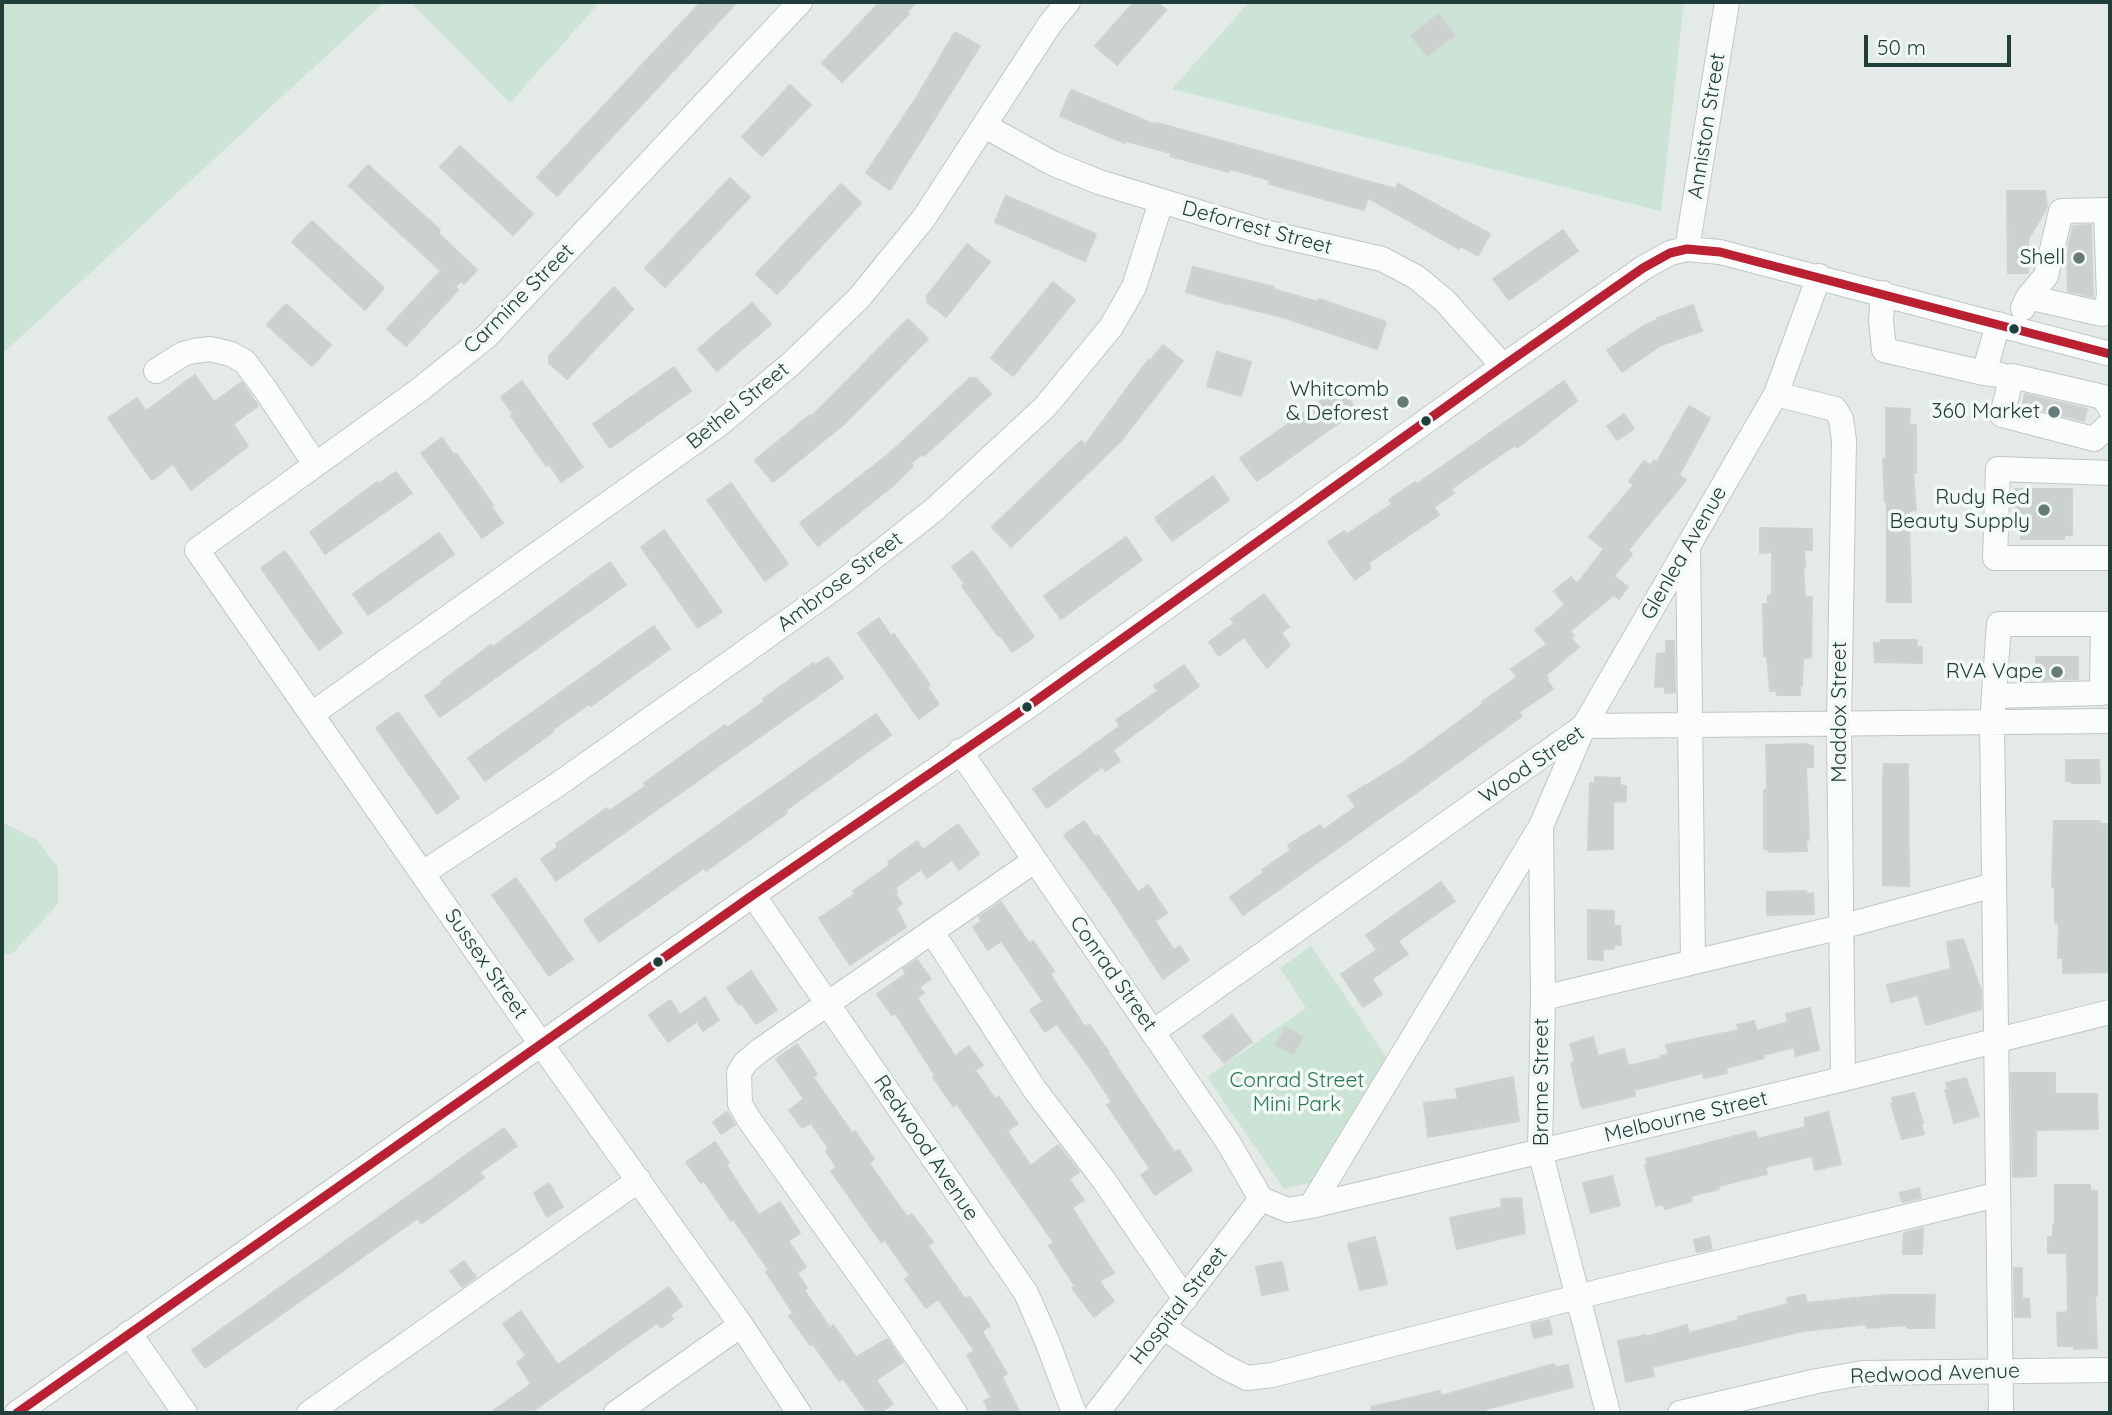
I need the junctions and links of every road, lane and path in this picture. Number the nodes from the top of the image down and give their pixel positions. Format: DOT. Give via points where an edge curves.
graph roads {
  1 [pos="800,2"];
  2 [pos="1068,2"];
  3 [pos="1727,2"];
  4 [pos="985,126"];
  5 [pos="1161,202"];
  6 [pos="2108,210"];
  7 [pos="1687,249"];
  8 [pos="1819,276"];
  9 [pos="1883,293"];
  10 [pos="2028,297"];
  11 [pos="2007,326"];
  12 [pos="2110,354"];
  13 [pos="1503,366"];
  14 [pos="156,371"];
  15 [pos="1984,373"];
  16 [pos="2012,376"];
  17 [pos="1776,394"];
  18 [pos="2110,408"];
  19 [pos="2110,424"];
  20 [pos="315,464"];
  21 [pos="2110,473"];
  22 [pos="1688,546"];
  23 [pos="197,550"];
  24 [pos="2110,558"];
  25 [pos="2107,624"];
  26 [pos="1994,696"];
  27 [pos="312,714"];
  28 [pos="2110,720"];
  29 [pos="1992,722"];
  30 [pos="1839,724"];
  31 [pos="1690,725"];
  32 [pos="1584,726"];
  33 [pos="960,751"];
  34 [pos="1541,826"];
  35 [pos="1034,861"];
  36 [pos="423,873"];
  37 [pos="1994,885"];
  38 [pos="753,895"];
  39 [pos="1841,927"];
  40 [pos="932,932"];
  41 [pos="1693,962"];
  42 [pos="1543,998"];
  43 [pos="828,1004"];
  44 [pos="2110,1012"];
  45 [pos="1153,1032"];
  46 [pos="1995,1041"];
  47 [pos="541,1044"];
  48 [pos="1843,1079"];
  49 [pos="1540,1152"];
  50 [pos="639,1180"];
  51 [pos="1996,1195"];
  52 [pos="1261,1199"];
  53 [pos="1311,1206"];
  54 [pos="1579,1297"];
  55 [pos="1185,1299"];
  56 [pos="741,1325"];
  57 [pos="1163,1327"];
  58 [pos="130,1333"];
  59 [pos="2110,1370"];
  60 [pos="2001,1371"];
  61 [pos="1758,1404"];
  62 [pos="17,1413"];
  63 [pos="185,1413"];
  64 [pos="309,1413"];
  65 [pos="616,1413"];
  66 [pos="799,1413"];
  67 [pos="955,1413"];
  68 [pos="1074,1413"];
  69 [pos="1097,1413"];
  70 [pos="1608,1413"];
  71 [pos="1680,1413"];
  72 [pos="2001,1413"];
  1 -- 20 [label="street, Carmine Street" via="487,336"];
  2 -- 4 [label="street, Bethel Street"];
  3 -- 7 [label="street, Anniston Street"];
  4 -- 5 [label="street, Deforrest Street" via="1052,163"];
  4 -- 27 [label="street, Bethel Street" via="924,218 859,298 792,363 717,426"];
  5 -- 13 [label="street, Deforrest Street" via="1382,259 1416,277 1446,301"];
  5 -- 36 [label="street, Ambrose Street" via="1134,287 1111,327 1045,407 935,509 718,671"];
  6 -- 10 [label="street" via="2061,211 2046,276"];
  6 -- 10 [label="street" via="2109,298 2102,314"];
  7 -- 8 [label="street" via="1720,252"];
  7 -- 13 [label="street" via="1643,268"];
  8 -- 9 [label="street"];
  8 -- 17 [label="street, Glenlea Avenue"];
  9 -- 11 [label="street"];
  9 -- 15 [label="street" via="1884,350"];
  10 -- 11 [label="street"];
  11 -- 12 [label="street"];
  11 -- 15 [label="street"];
  13 -- 33 [label="street"];
  14 -- 20 [label="street" via="183,354 210,349 245,362"];
  15 -- 16 [label="street"];
  16 -- 18 [label="street" via="2103,397"];
  16 -- 19 [label="street" via="2002,415 2094,439"];
  17 -- 22 [label="street, Glenlea Avenue"];
  17 -- 30 [label="street, Maddox Street" via="1835,409 1842,419"];
  20 -- 23 [label="street, Carmine Street"];
  21 -- 24 [label="street" via="1998,469 1995,558"];
  22 -- 31 [label="street"];
  22 -- 32 [label="street, Glenlea Avenue"];
  23 -- 27 [label="street, Sussex Street"];
  25 -- 26 [label="street" via="2102,693"];
  25 -- 26 [label="street" via="1999,624"];
  26 -- 29 [label="street"];
  27 -- 36 [label="street, Sussex Street"];
  28 -- 29 [label="street, Wood Street"];
  29 -- 30 [label="street, Wood Street"];
  29 -- 37 [label="street"];
  30 -- 31 [label="street, Wood Street"];
  30 -- 39 [label="street, Maddox Street"];
  31 -- 32 [label="street, Wood Street"];
  31 -- 41 [label="street"];
  32 -- 34 [label="street, Glenlea Avenue"];
  32 -- 45 [label="street, Wood Street"];
  33 -- 35 [label="street, Conrad Street"];
  33 -- 38 [label="street"];
  34 -- 42 [label="street, Brame Street"];
  34 -- 53 [label="street, Glenlea Avenue"];
  35 -- 40 [label="street"];
  35 -- 45 [label="street, Conrad Street"];
  36 -- 47 [label="street, Sussex Street"];
  37 -- 39 [label="street"];
  37 -- 46 [label="street"];
  38 -- 43 [label="street, Redwood Avenue"];
  38 -- 47 [label="street"];
  39 -- 41 [label="street"];
  39 -- 48 [label="street, Maddox Street"];
  40 -- 43 [label="street"];
  40 -- 55 [label="street" via="1035,1090"];
  41 -- 42 [label="street"];
  42 -- 49 [label="street, Brame Street"];
  43 -- 67 [label="street" via="745,1063 739,1073 740,1104"];
  43 -- 68 [label="street, Redwood Avenue" via="1026,1293"];
  44 -- 46 [label="street, Melbourne Street"];
  45 -- 52 [label="street, Conrad Street"];
  46 -- 48 [label="street, Melbourne Street"];
  46 -- 51 [label="street"];
  47 -- 50 [label="street, Sussex Street"];
  47 -- 58 [label="street"];
  48 -- 49 [label="street, Melbourne Street"];
  49 -- 53 [label="street, Melbourne Street"];
  49 -- 54 [label="street, Brame Street"];
  50 -- 56 [label="street, Sussex Street"];
  50 -- 64 [label="street"];
  51 -- 54 [label="street"];
  51 -- 60 [label="street"];
  52 -- 53 [label="street, Melbourne Street" via="1288,1210"];
  52 -- 55 [label="street, Hospital Street"];
  54 -- 57 [label="street" via="1272,1376 1247,1378"];
  54 -- 70 [label="street, Brame Street"];
  55 -- 57 [label="street, Hospital Street"];
  56 -- 65 [label="street"];
  56 -- 66 [label="street, Sussex Street"];
  57 -- 69 [label="street, Hospital Street"];
  58 -- 62 [label="street"];
  58 -- 63 [label="street"];
  59 -- 60 [label="street, Redwood Avenue"];
  60 -- 61 [label="street, Redwood Avenue" via="1863,1373 1817,1381"];
  60 -- 72 [label="street"];
  61 -- 71 [label="street, Redwood Avenue"];
}
